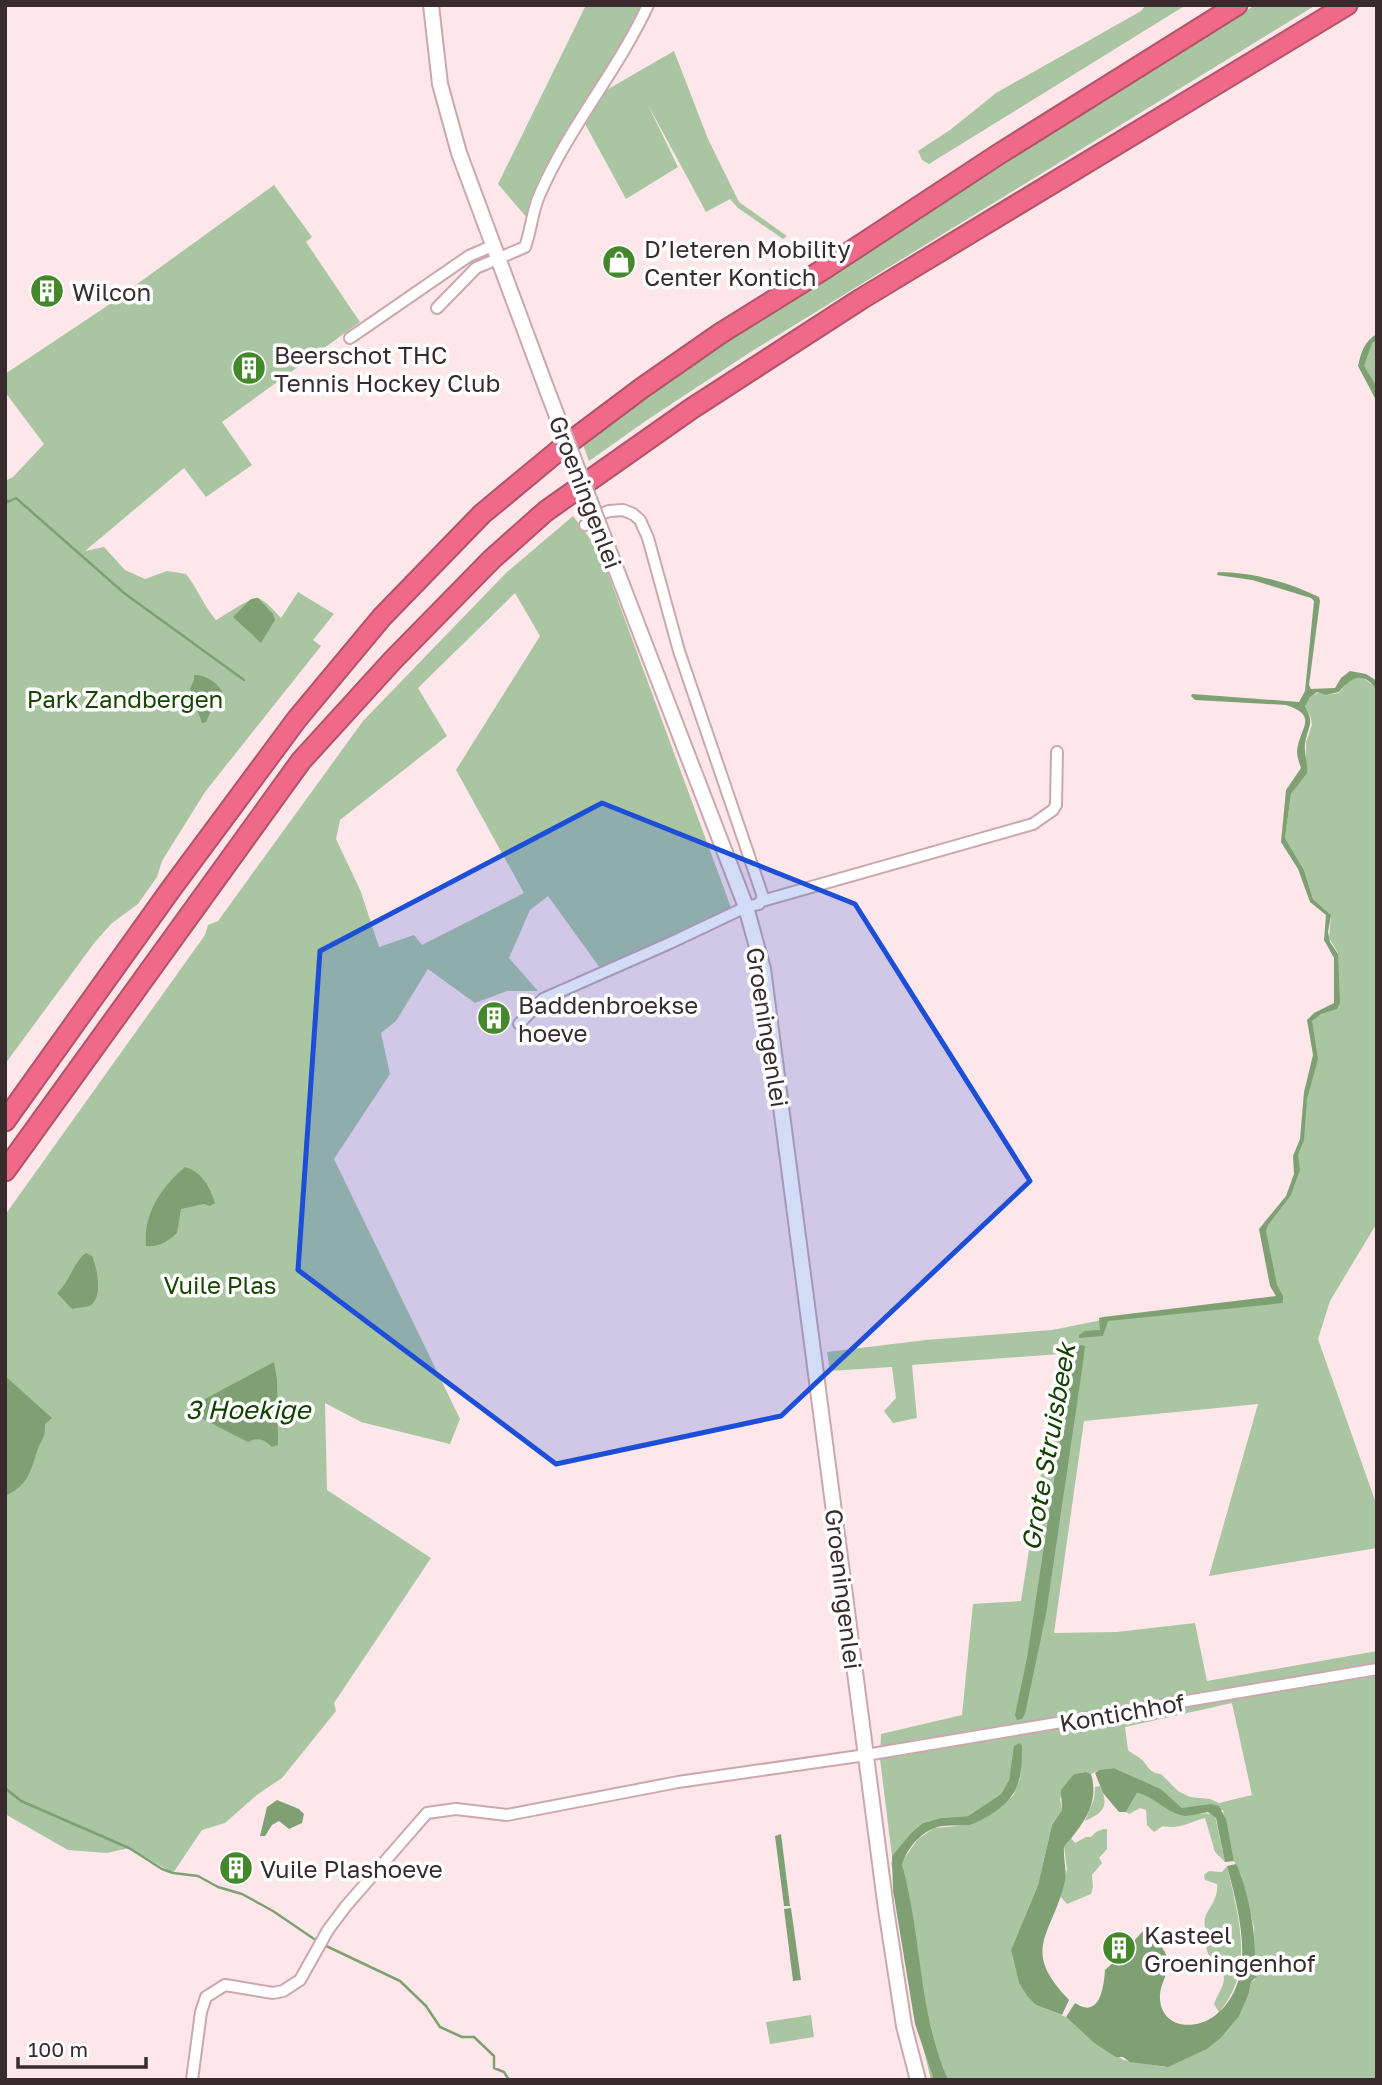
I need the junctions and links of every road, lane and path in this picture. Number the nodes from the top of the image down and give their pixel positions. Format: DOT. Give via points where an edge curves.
graph roads {
  1 [pos="430,5"];
  2 [pos="648,5"];
  3 [pos="1237,5"];
  4 [pos="1347,5"];
  5 [pos="494,252"];
  6 [pos="437,308"];
  7 [pos="350,338"];
  8 [pos="585,525"];
  9 [pos="1057,752"];
  10 [pos="762,901"];
  11 [pos="746,907"];
  12 [pos="519,1024"];
  13 [pos="5,1121"];
  14 [pos="5,1171"];
  15 [pos="1377,1669"];
  16 [pos="866,1755"];
  17 [pos="192,2080"];
  18 [pos="918,2080"];
  1 -- 5 [label="street, Groeningenlei" via="440,84"];
  2 -- 5 [label="street" via="540,195 526,247"];
  3 -- 13 [label="highway" via="721,334 558,451 482,514 382,617 297,719"];
  4 -- 14 [label="highway" via="861,299 691,409 546,511 393,660 301,761"];
  5 -- 6 [label="street"];
  5 -- 7 [label="street" via="469,256"];
  5 -- 11 [label="street, Groeningenlei, bridge"];
  8 -- 10 [label="street" via="609,511 623,510 640,520"];
  9 -- 10 [label="street" via="1056,805 1033,824"];
  10 -- 11 [label="street"];
  11 -- 12 [label="street" via="542,999"];
  11 -- 16 [label="street, Groeningenlei" via="763,968"];
  15 -- 16 [label="street, Kontichhof"];
  16 -- 17 [label="street" via="678,1782 507,1815 456,1809 427,1813 346,1906 300,1980 274,1993 225,1985 206,1997"];
  16 -- 18 [label="street, Groeningenlei" via="904,2026"];
}
